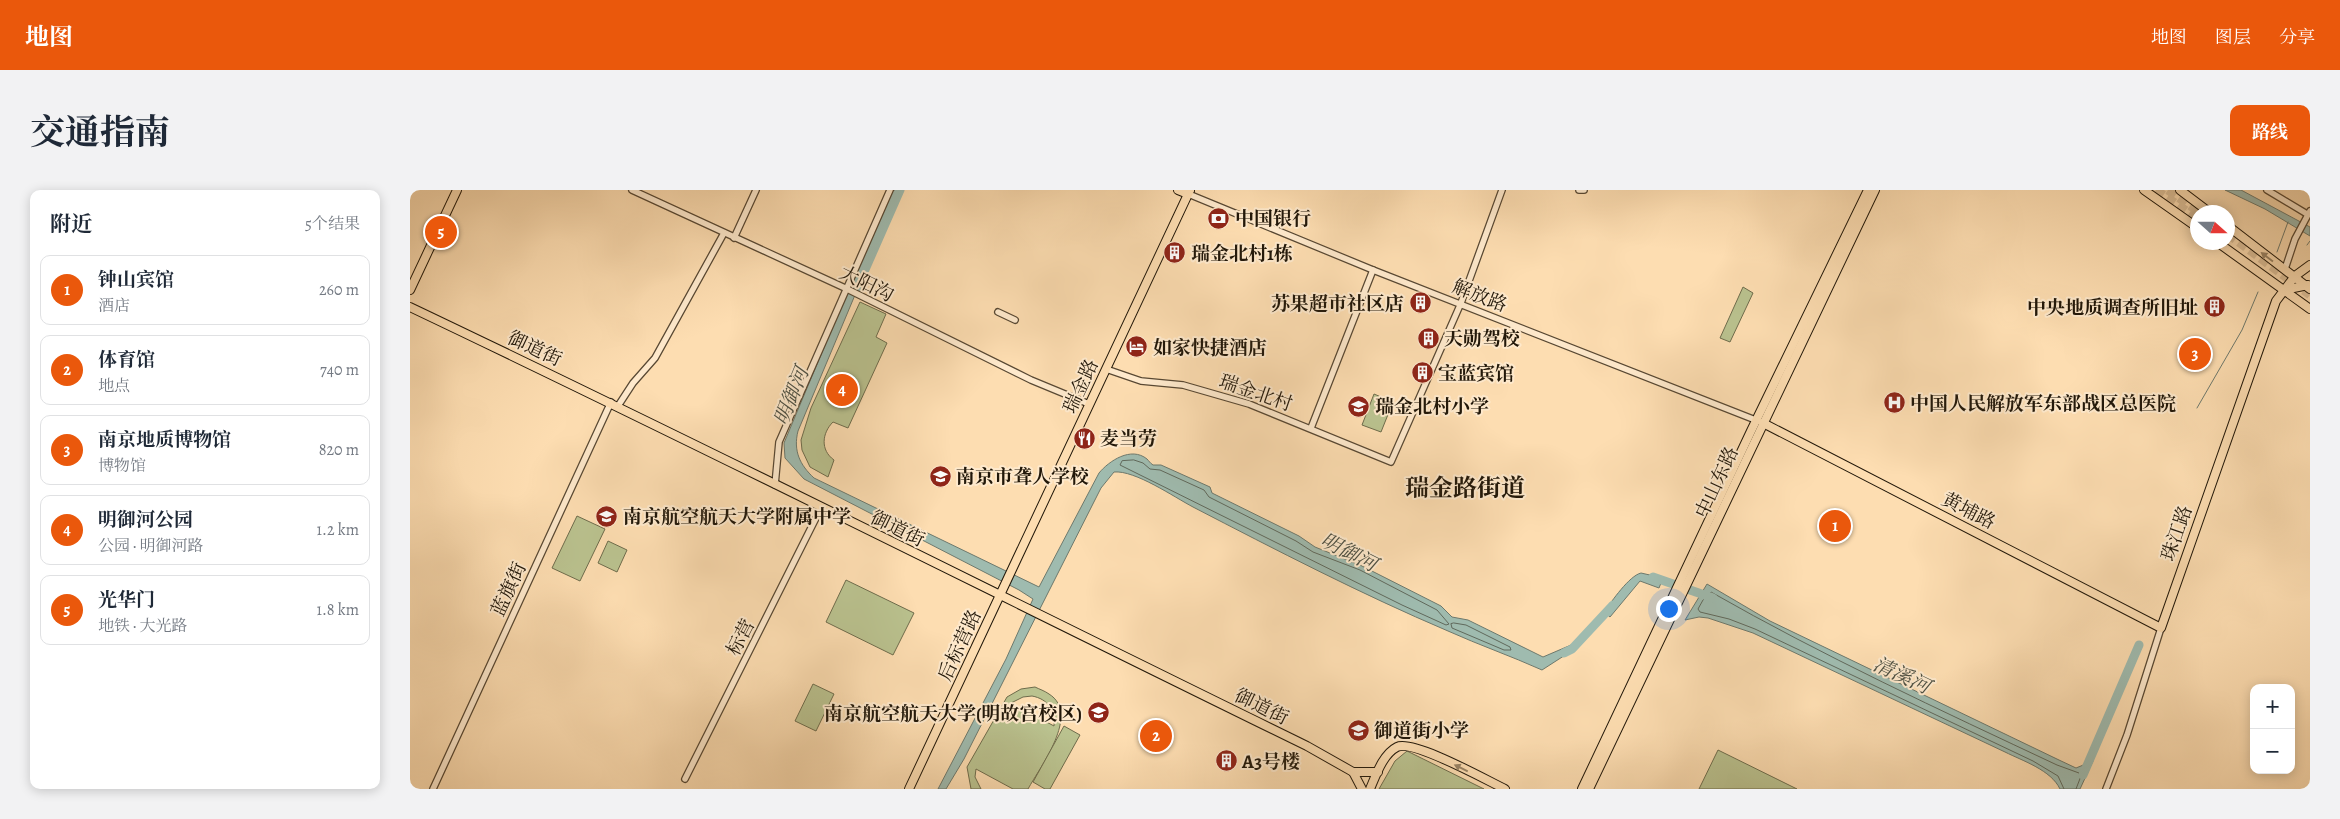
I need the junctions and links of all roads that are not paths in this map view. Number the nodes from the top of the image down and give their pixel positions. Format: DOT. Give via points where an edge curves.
graph roads {
  1 [pos="457,190"];
  2 [pos="632,190"];
  3 [pos="756,190"];
  4 [pos="890,190"];
  5 [pos="1178,190"];
  6 [pos="1502,190"];
  7 [pos="1579,190"];
  8 [pos="1584,190"];
  9 [pos="1868,190"];
  10 [pos="1875,190"];
  11 [pos="2144,190"];
  12 [pos="2180,190"];
  13 [pos="2267,190"];
  14 [pos="1189,192"];
  15 [pos="2200,205"];
  16 [pos="2309,213"];
  17 [pos="2190,222"];
  18 [pos="438,226"];
  19 [pos="2235,231"];
  20 [pos="724,233"];
  21 [pos="734,238"];
  22 [pos="2228,250"];
  23 [pos="2310,265"];
  24 [pos="1373,270"];
  25 [pos="2285,270"];
  26 [pos="2295,276"];
  27 [pos="2309,286"];
  28 [pos="845,288"];
  29 [pos="410,290"];
  30 [pos="2284,290"];
  31 [pos="1461,304"];
  32 [pos="410,307"];
  33 [pos="2310,309"];
  34 [pos="998,312"];
  35 [pos="1015,320"];
  36 [pos="1106,369"];
  37 [pos="614,404"];
  38 [pos="1089,404"];
  39 [pos="1759,421"];
  40 [pos="1311,428"];
  41 [pos="775,485"];
  42 [pos="821,508"];
  43 [pos="1000,596"];
  44 [pos="1674,602"];
  45 [pos="2160,628"];
  46 [pos="1352,772"];
  47 [pos="1378,772"];
  48 [pos="685,779"];
  49 [pos="433,789"];
  50 [pos="909,789"];
  51 [pos="1362,789"];
  52 [pos="1370,789"];
  53 [pos="1504,789"];
  54 [pos="1582,789"];
  55 [pos="1589,789"];
  56 [pos="2106,789"];
  1 -- 18 [label="street"];
  2 -- 20 [label="street, 大阳沟"];
  3 -- 21 [label="street"];
  4 -- 28 [label="street"];
  5 -- 14 [label="street, 解放路"];
  6 -- 31 [label="street"];
  7 -- 8 [label="street"];
  9 -- 39 [label="main road, 中山东路"];
  10 -- 39 [label="main road, 中山东路"];
  11 -- 17 [label="main road"];
  12 -- 15 [label="main road"];
  13 -- 16 [label="street"];
  14 -- 24 [label="street, 解放路"];
  14 -- 36 [label="main road, 瑞金路"];
  16 -- 25 [label="street" via="2295,239"];
  18 -- 29 [label="main road"];
  25 -- 19 [label="main road, one-way"];
  20 -- 21 [label="street, 大阳沟"];
  20 -- 37 [label="street, 蓝旗街" via="655,358"];
  21 -- 28 [label="street, 大阳沟"];
  22 -- 30 [label="main road"];
  23 -- 26 [label="main road, 珠江路"];
  24 -- 31 [label="street, 解放路"];
  24 -- 40 [label="street"];
  25 -- 26 [label="main road"];
  26 -- 27 [label="main road"];
  26 -- 30 [label="main road, 珠江路"];
  27 -- 30 [label="main road"];
  28 -- 38 [label="street, 大阳沟" via="1031,380"];
  28 -- 41 [label="street" via="779,442"];
  30 -- 33 [label="main road"];
  30 -- 45 [label="main road, 珠江路" via="2276,301"];
  31 -- 39 [label="street, 解放路"];
  31 -- 40 [label="street, 瑞金北村" via="1392,462"];
  32 -- 37 [label="main road, 御道街"];
  34 -- 35 [label="street"];
  36 -- 38 [label="main road, 瑞金路"];
  36 -- 40 [label="street, 瑞金北村" via="1141,381 1183,385 1249,404"];
  37 -- 41 [label="main road, 御道街"];
  37 -- 49 [label="street, 蓝旗街"];
  38 -- 43 [label="main road, 瑞金路"];
  39 -- 44 [label="main road, 中山东路"];
  39 -- 45 [label="main road, 黄埔路"];
  41 -- 42 [label="main road, 御道街"];
  42 -- 43 [label="main road, 御道街"];
  42 -- 48 [label="street, 标营"];
  43 -- 46 [label="main road, 御道街" via="1307,746"];
  43 -- 50 [label="main road, 后标营路"];
  44 -- 54 [label="main road, 中山东路"];
  44 -- 55 [label="main road, 中山东路"];
  45 -- 56 [label="street, 珠江路" via="2127,735"];
  46 -- 47 [label="main road"];
  46 -- 51 [label="main road, 御道街"];
  47 -- 52 [label="main road"];
  53 -- 47 [label="main road, one-way" via="1409,745 1393,749"];
}
